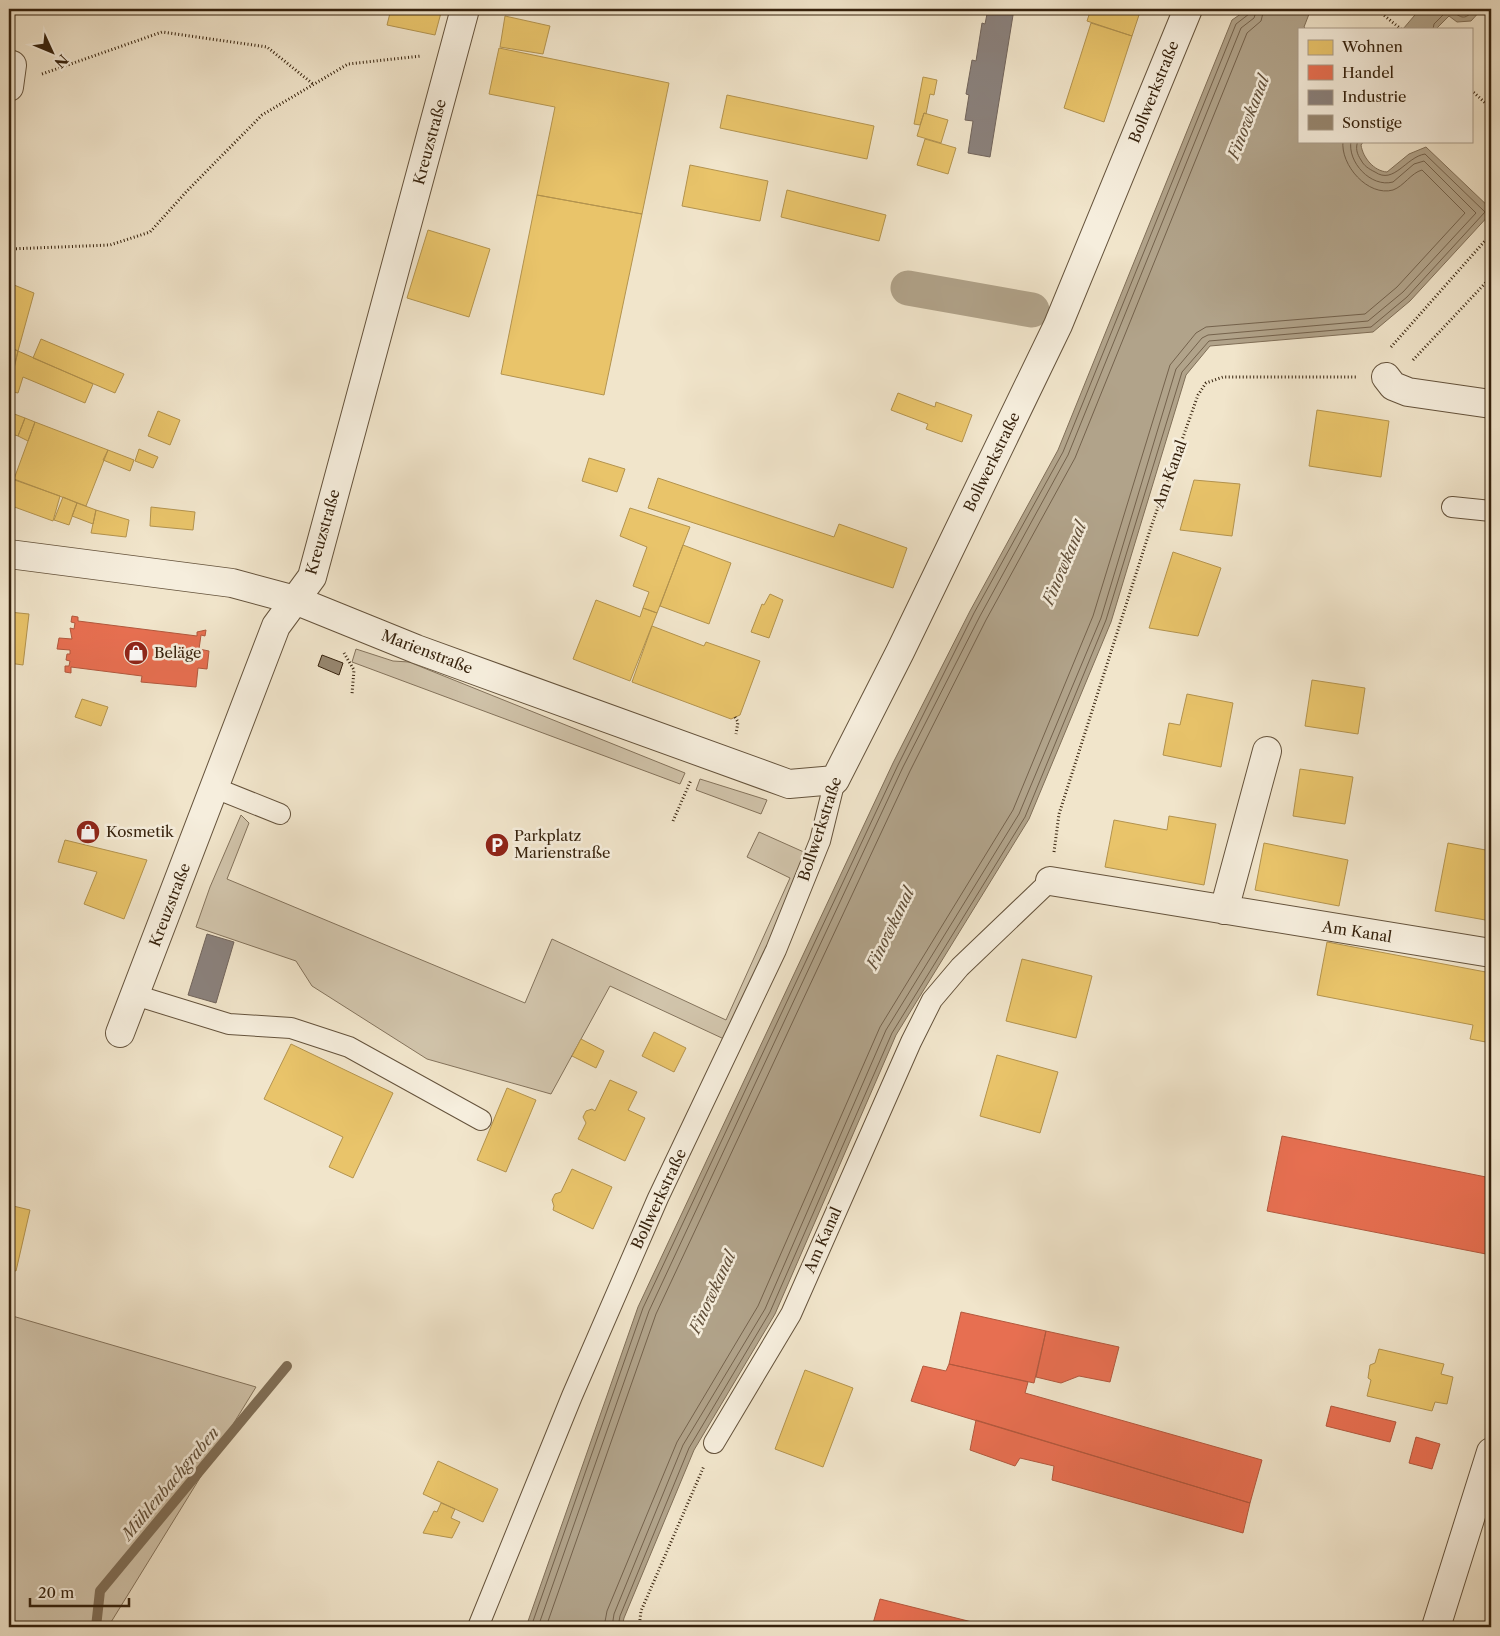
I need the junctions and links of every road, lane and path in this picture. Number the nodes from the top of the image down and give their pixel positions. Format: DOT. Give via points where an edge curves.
graph roads {
  1 [pos="465,9"];
  2 [pos="1188,9"];
  3 [pos="1376,9"];
  4 [pos="1400,28"];
  5 [pos="454,52"];
  6 [pos="10,75"];
  7 [pos="313,84"];
  8 [pos="1472,91"];
  9 [pos="1491,108"];
  10 [pos="1491,234"];
  11 [pos="9,249"];
  12 [pos="1491,276"];
  13 [pos="1386,377"];
  14 [pos="1491,404"];
  15 [pos="1452,507"];
  16 [pos="1491,512"];
  17 [pos="9,554"];
  18 [pos="295,600"];
  19 [pos="1267,751"];
  20 [pos="702,754"];
  21 [pos="835,780"];
  22 [pos="215,788"];
  23 [pos="280,814"];
  24 [pos="673,821"];
  25 [pos="1050,881"];
  26 [pos="1224,910"];
  27 [pos="1491,953"];
  28 [pos="135,995"];
  29 [pos="120,1033"];
  30 [pos="481,1120"];
  31 [pos="714,1442"];
  32 [pos="1491,1452"];
  33 [pos="478,1627"];
  34 [pos="639,1627"];
  35 [pos="1436,1627"];
  1 -- 5 [label="street, Kreuzstraße"];
  2 -- 21 [label="street, Bollwerkstraße" via="1058,325"];
  3 -- 4 [label="path"];
  5 -- 7 [label="path" via="348,64"];
  5 -- 18 [label="street, Kreuzstraße" via="312,577"];
  6 -- 7 [label="path" via="162,32 266,47"];
  7 -- 11 [label="path" via="262,115 150,232 110,245"];
  8 -- 9 [label="path"];
  10 -- 13 [label="path" via="1380,359"];
  12 -- 13 [label="path" via="1412,361"];
  13 -- 14 [label="street" via="1393,386 1408,392"];
  13 -- 25 [label="path, Am Kanal" via="1223,377 1206,383 1198,395 1151,527 1062,804"];
  15 -- 16 [label="lane"];
  17 -- 18 [label="street, Marienstraße" via="232,583"];
  18 -- 20 [label="street, Marienstraße" via="416,649"];
  18 -- 22 [label="street, Kreuzstraße" via="276,626"];
  19 -- 26 [label="street"];
  20 -- 21 [label="street, Marienstraße" via="789,784"];
  20 -- 24 [label="path"];
  21 -- 33 [label="lane, Bollwerkstraße" via="776,950 658,1198 572,1396"];
  22 -- 23 [label="lane"];
  22 -- 28 [label="street, Kreuzstraße"];
  25 -- 26 [label="street, Am Kanal"];
  25 -- 31 [label="lane, Am Kanal" via="960,967 932,1000 791,1314"];
  26 -- 27 [label="street, Am Kanal"];
  28 -- 29 [label="street, Kreuzstraße"];
  28 -- 30 [label="lane" via="229,1024 291,1028 349,1047"];
  31 -- 34 [label="path" via="641,1611"];
  32 -- 35 [label="street"];
}
